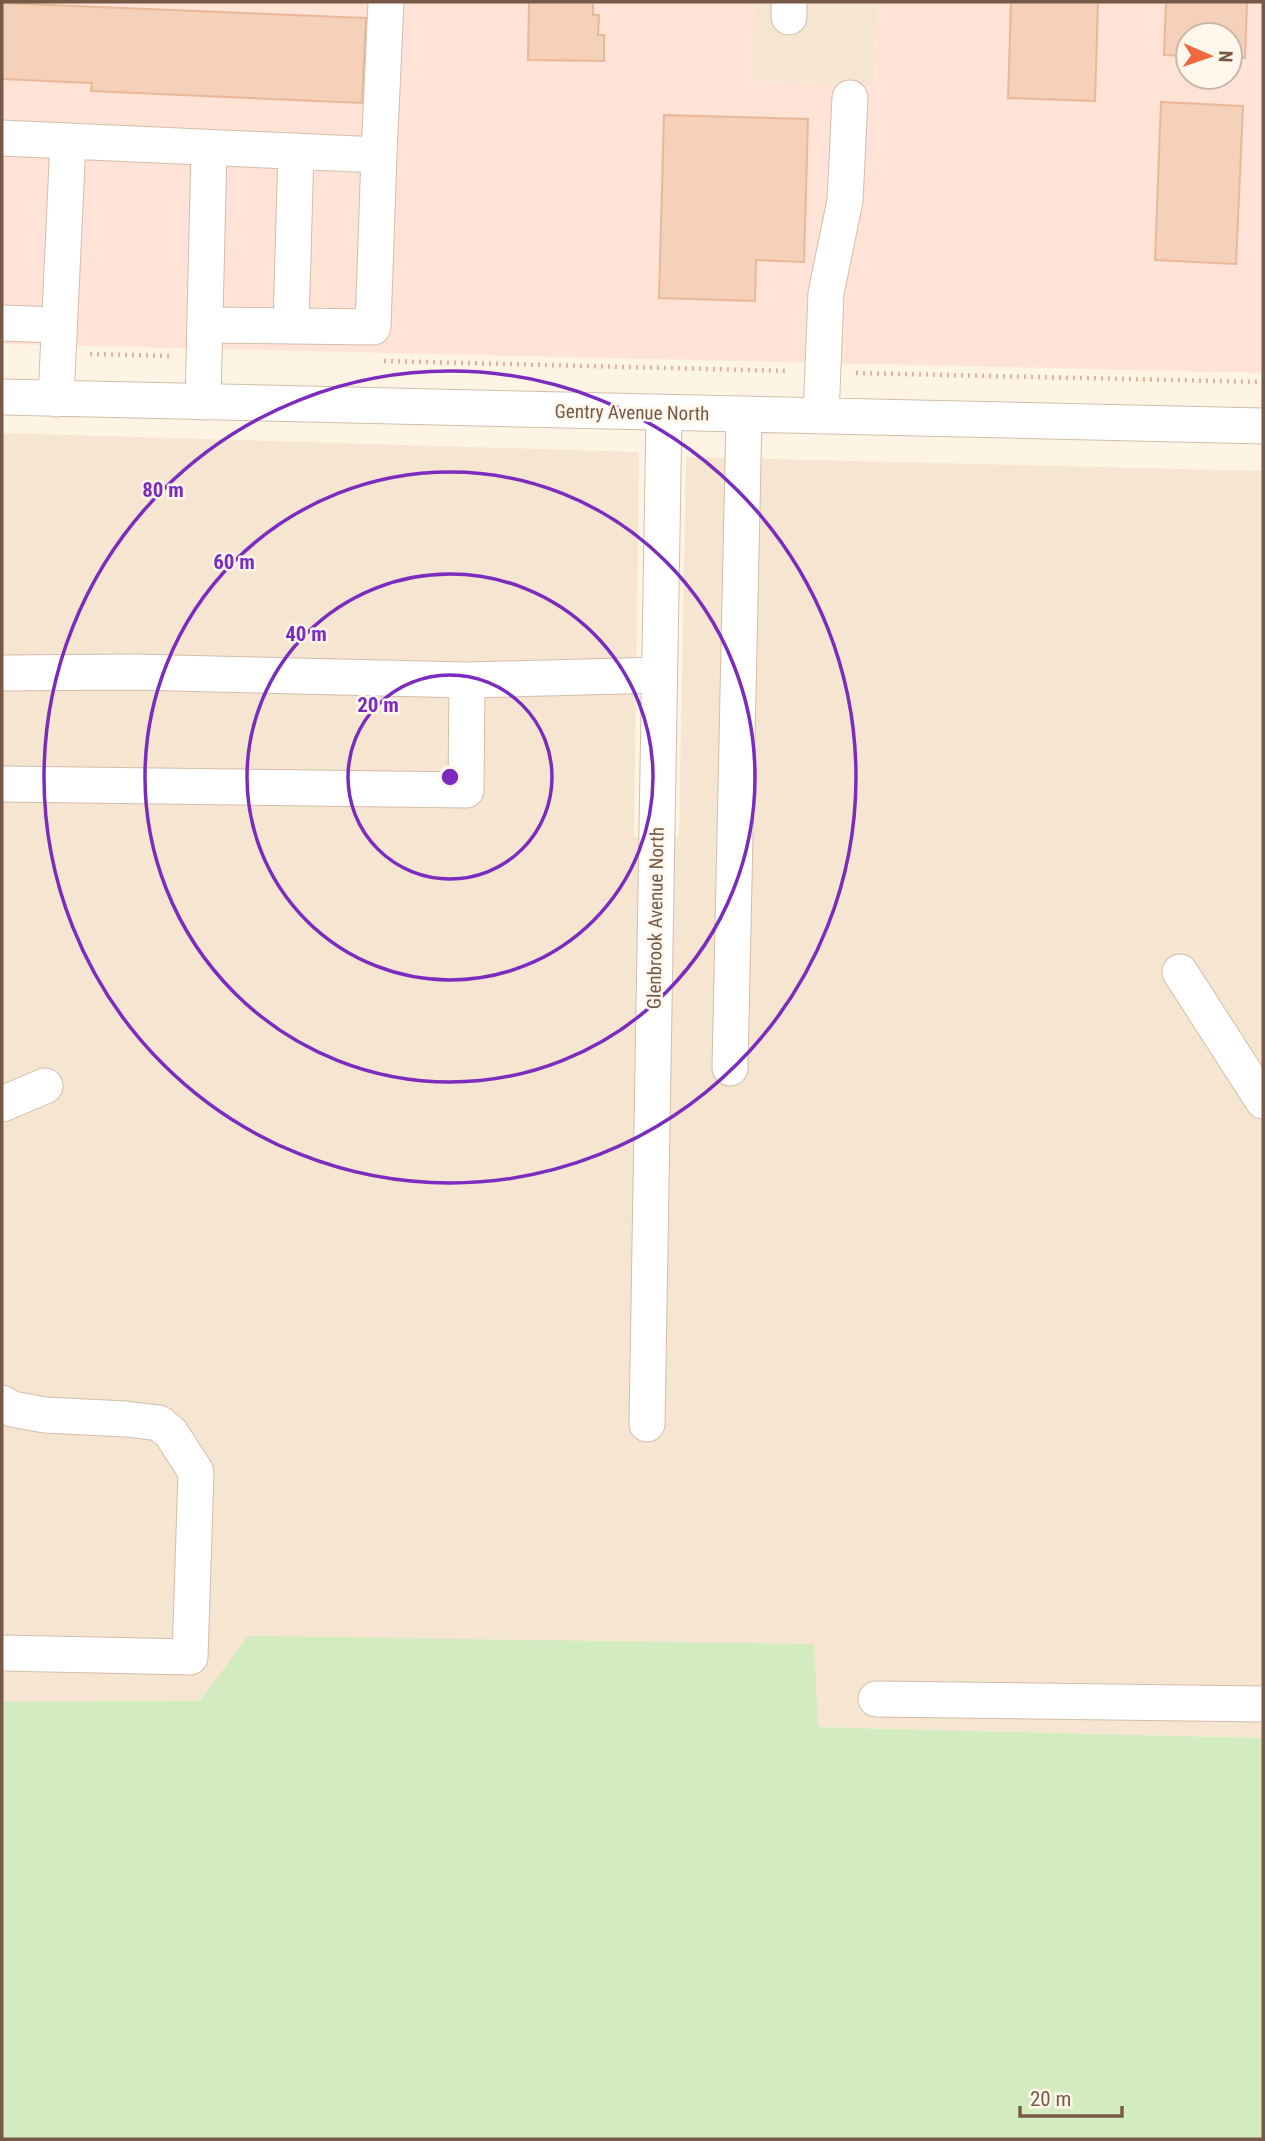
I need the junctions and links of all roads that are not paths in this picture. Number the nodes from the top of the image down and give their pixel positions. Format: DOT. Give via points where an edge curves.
graph roads {
  1 [pos="386,2"];
  2 [pos="849,98"];
  3 [pos="2,138"];
  4 [pos="68,141"];
  5 [pos="209,148"];
  6 [pos="296,151"];
  7 [pos="379,155"];
  8 [pos="2,323"];
  9 [pos="291,325"];
  10 [pos="58,339"];
  11 [pos="205,341"];
  12 [pos="2,397"];
  13 [pos="56,399"];
  14 [pos="203,402"];
  15 [pos="664,413"];
  16 [pos="744,414"];
  17 [pos="821,416"];
  18 [pos="1263,426"];
  19 [pos="2,673"];
  20 [pos="659,675"];
  21 [pos="467,680"];
  22 [pos="2,784"];
  23 [pos="1180,972"];
  24 [pos="730,1068"];
  25 [pos="45,1086"];
  26 [pos="1263,1101"];
  27 [pos="2,1104"];
  28 [pos="2,1403"];
  29 [pos="648,1424"];
  30 [pos="2,1653"];
  31 [pos="876,1699"];
  32 [pos="1263,1704"];
  1 -- 7 [label="street"];
  2 -- 17 [label="street" via="845,201 826,293"];
  3 -- 4 [label="street"];
  4 -- 5 [label="street"];
  4 -- 10 [label="street"];
  5 -- 6 [label="street"];
  5 -- 11 [label="street"];
  6 -- 7 [label="street"];
  6 -- 9 [label="street"];
  7 -- 9 [label="street" via="373,327"];
  8 -- 10 [label="street"];
  9 -- 11 [label="street"];
  10 -- 13 [label="street"];
  11 -- 14 [label="street"];
  12 -- 13 [label="street, Gentry Avenue North"];
  13 -- 14 [label="street, Gentry Avenue North"];
  14 -- 15 [label="street, Gentry Avenue North"];
  15 -- 16 [label="street, Gentry Avenue North"];
  15 -- 20 [label="street, Glenbrook Avenue North"];
  16 -- 17 [label="street, Gentry Avenue North"];
  16 -- 24 [label="street"];
  17 -- 18 [label="street, Gentry Avenue North"];
  19 -- 21 [label="street"];
  20 -- 21 [label="street"];
  20 -- 29 [label="street, Glenbrook Avenue North"];
  21 -- 22 [label="street" via="466,790"];
  23 -- 26 [label="street"];
  25 -- 27 [label="street"];
  28 -- 30 [label="street" via="45,1415 159,1423 171,1433 196,1472 190,1657"];
  31 -- 32 [label="street"];
}
